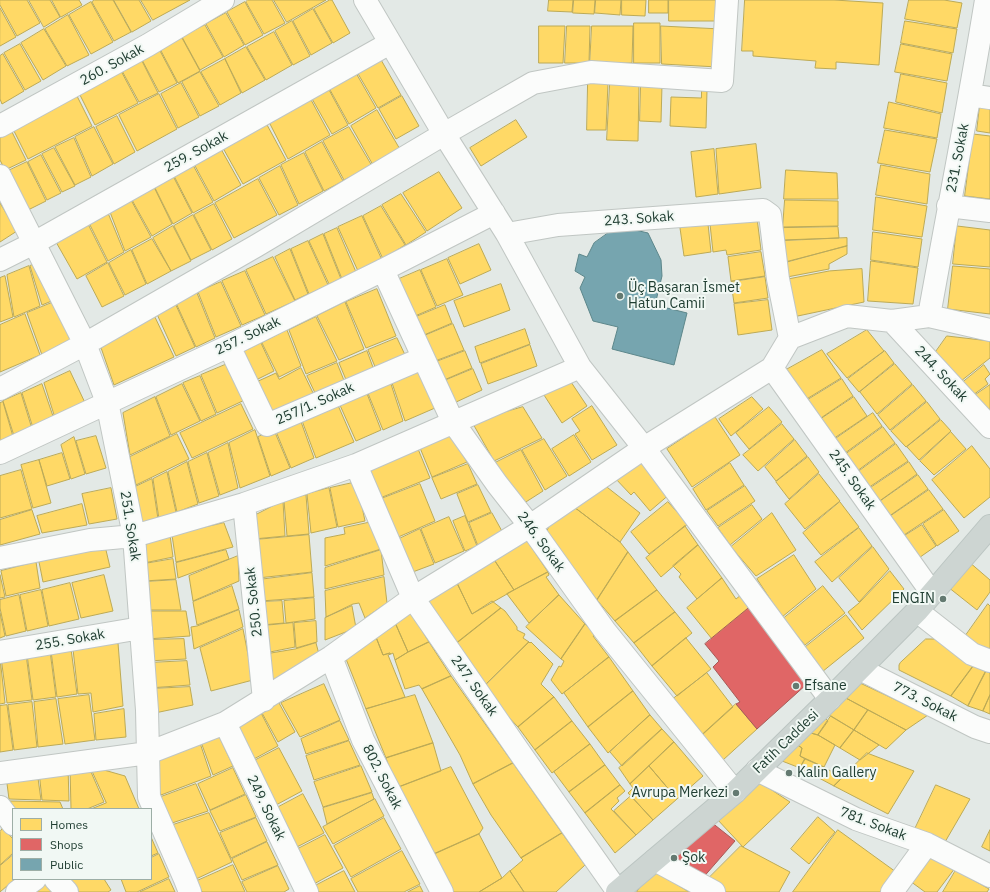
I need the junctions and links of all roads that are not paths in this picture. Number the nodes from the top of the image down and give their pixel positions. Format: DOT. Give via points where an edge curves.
graph roads {
  1 [pos="223,0"];
  2 [pos="364,0"];
  3 [pos="727,0"];
  4 [pos="986,0"];
  5 [pos="390,43"];
  6 [pos="980,97"];
  7 [pos="0,126"];
  8 [pos="444,134"];
  9 [pos="0,176"];
  10 [pos="948,206"];
  11 [pos="990,211"];
  12 [pos="494,213"];
  13 [pos="507,234"];
  14 [pos="34,243"];
  15 [pos="0,260"];
  16 [pos="383,270"];
  17 [pos="929,316"];
  18 [pos="892,321"];
  19 [pos="990,330"];
  20 [pos="790,338"];
  21 [pos="85,344"];
  22 [pos="229,346"];
  23 [pos="423,358"];
  24 [pos="580,367"];
  25 [pos="772,368"];
  26 [pos="0,388"];
  27 [pos="107,402"];
  28 [pos="453,422"];
  29 [pos="990,427"];
  30 [pos="644,448"];
  31 [pos="0,453"];
  32 [pos="356,465"];
  33 [pos="244,504"];
  34 [pos="530,526"];
  35 [pos="990,526"];
  36 [pos="134,536"];
  37 [pos="0,558"];
  38 [pos="932,593"];
  39 [pos="413,598"];
  40 [pos="917,611"];
  41 [pos="141,628"];
  42 [pos="0,652"];
  43 [pos="331,657"];
  44 [pos="990,661"];
  45 [pos="860,669"];
  46 [pos="830,699"];
  47 [pos="264,700"];
  48 [pos="225,723"];
  49 [pos="990,732"];
  50 [pos="148,753"];
  51 [pos="757,770"];
  52 [pos="0,773"];
  53 [pos="735,792"];
  54 [pos="0,806"];
  55 [pos="12,823"];
  56 [pos="927,844"];
  57 [pos="655,860"];
  58 [pos="990,876"];
  59 [pos="34,880"];
  60 [pos="57,880"];
  61 [pos="17,892"];
  62 [pos="68,892"];
  63 [pos="190,892"];
  64 [pos="307,892"];
  65 [pos="442,892"];
  66 [pos="618,892"];
  67 [pos="714,892"];
  68 [pos="892,892"];
  1 -- 7 [label="street, 260. Sokak" via="148,45"];
  2 -- 5 [label="street"];
  3 -- 8 [label="street" via="722,81 591,72 533,83"];
  4 -- 6 [label="street, 231. Sokak"];
  5 -- 8 [label="street"];
  5 -- 14 [label="street, 259. Sokak"];
  6 -- 10 [label="street, 231. Sokak"];
  8 -- 12 [label="street"];
  8 -- 21 [label="street"];
  9 -- 14 [label="street, 251. Sokak"];
  10 -- 11 [label="street"];
  10 -- 17 [label="street, 231. Sokak"];
  12 -- 13 [label="street"];
  12 -- 16 [label="street, 257. Sokak"];
  13 -- 20 [label="street, 243. Sokak" via="558,225 763,210 770,215 778,279"];
  13 -- 24 [label="street"];
  14 -- 15 [label="street, 259. Sokak"];
  14 -- 21 [label="street, 251. Sokak"];
  16 -- 22 [label="street, 257. Sokak"];
  16 -- 23 [label="street, 246. Sokak"];
  17 -- 18 [label="street"];
  17 -- 19 [label="street"];
  18 -- 20 [label="street" via="847,316"];
  18 -- 29 [label="street, 244. Sokak"];
  20 -- 25 [label="street"];
  21 -- 26 [label="street"];
  21 -- 27 [label="street, 251. Sokak"];
  22 -- 23 [label="street, 257/1. Sokak" via="267,425"];
  22 -- 27 [label="street, 257. Sokak"];
  23 -- 28 [label="street, 246. Sokak"];
  24 -- 28 [label="street"];
  24 -- 30 [label="street"];
  25 -- 30 [label="street"];
  25 -- 38 [label="street, 245. Sokak"];
  27 -- 31 [label="street, 257. Sokak"];
  27 -- 36 [label="street, 251. Sokak"];
  28 -- 32 [label="street"];
  28 -- 34 [label="street, 246. Sokak"];
  30 -- 34 [label="street"];
  30 -- 46 [label="street"];
  32 -- 33 [label="street"];
  32 -- 39 [label="street, 247. Sokak"];
  33 -- 36 [label="street"];
  33 -- 47 [label="street, 250. Sokak"];
  34 -- 39 [label="street"];
  34 -- 53 [label="street, 246. Sokak" via="605,631"];
  35 -- 38 [label="main road, Fatih Caddesi"];
  36 -- 37 [label="street" via="90,540"];
  36 -- 41 [label="street, 251. Sokak"];
  38 -- 40 [label="main road, Fatih Caddesi"];
  39 -- 43 [label="street"];
  39 -- 66 [label="street, 247. Sokak"];
  40 -- 44 [label="street" via="972,654"];
  40 -- 45 [label="main road, Fatih Caddesi"];
  41 -- 42 [label="street, 255. Sokak"];
  41 -- 50 [label="street, 251. Sokak"];
  43 -- 47 [label="street"];
  43 -- 65 [label="street, 802. Sokak" via="363,740"];
  45 -- 46 [label="main road, Fatih Caddesi"];
  45 -- 49 [label="street, 773. Sokak" via="975,727"];
  46 -- 51 [label="main road, Fatih Caddesi"];
  47 -- 48 [label="street"];
  48 -- 50 [label="street"];
  48 -- 64 [label="street, 249. Sokak"];
  50 -- 52 [label="street"];
  50 -- 63 [label="street, 251. Sokak" via="149,797"];
  51 -- 53 [label="main road, Fatih Caddesi"];
  51 -- 56 [label="street, 781. Sokak" via="856,819"];
  53 -- 57 [label="main road, Fatih Caddesi"];
  54 -- 55 [label="street"];
  56 -- 58 [label="street, 781. Sokak"];
  56 -- 68 [label="street"];
  57 -- 66 [label="main road, Fatih Caddesi"];
  57 -- 67 [label="street"];
  59 -- 61 [label="street"];
  60 -- 62 [label="street"];
}
